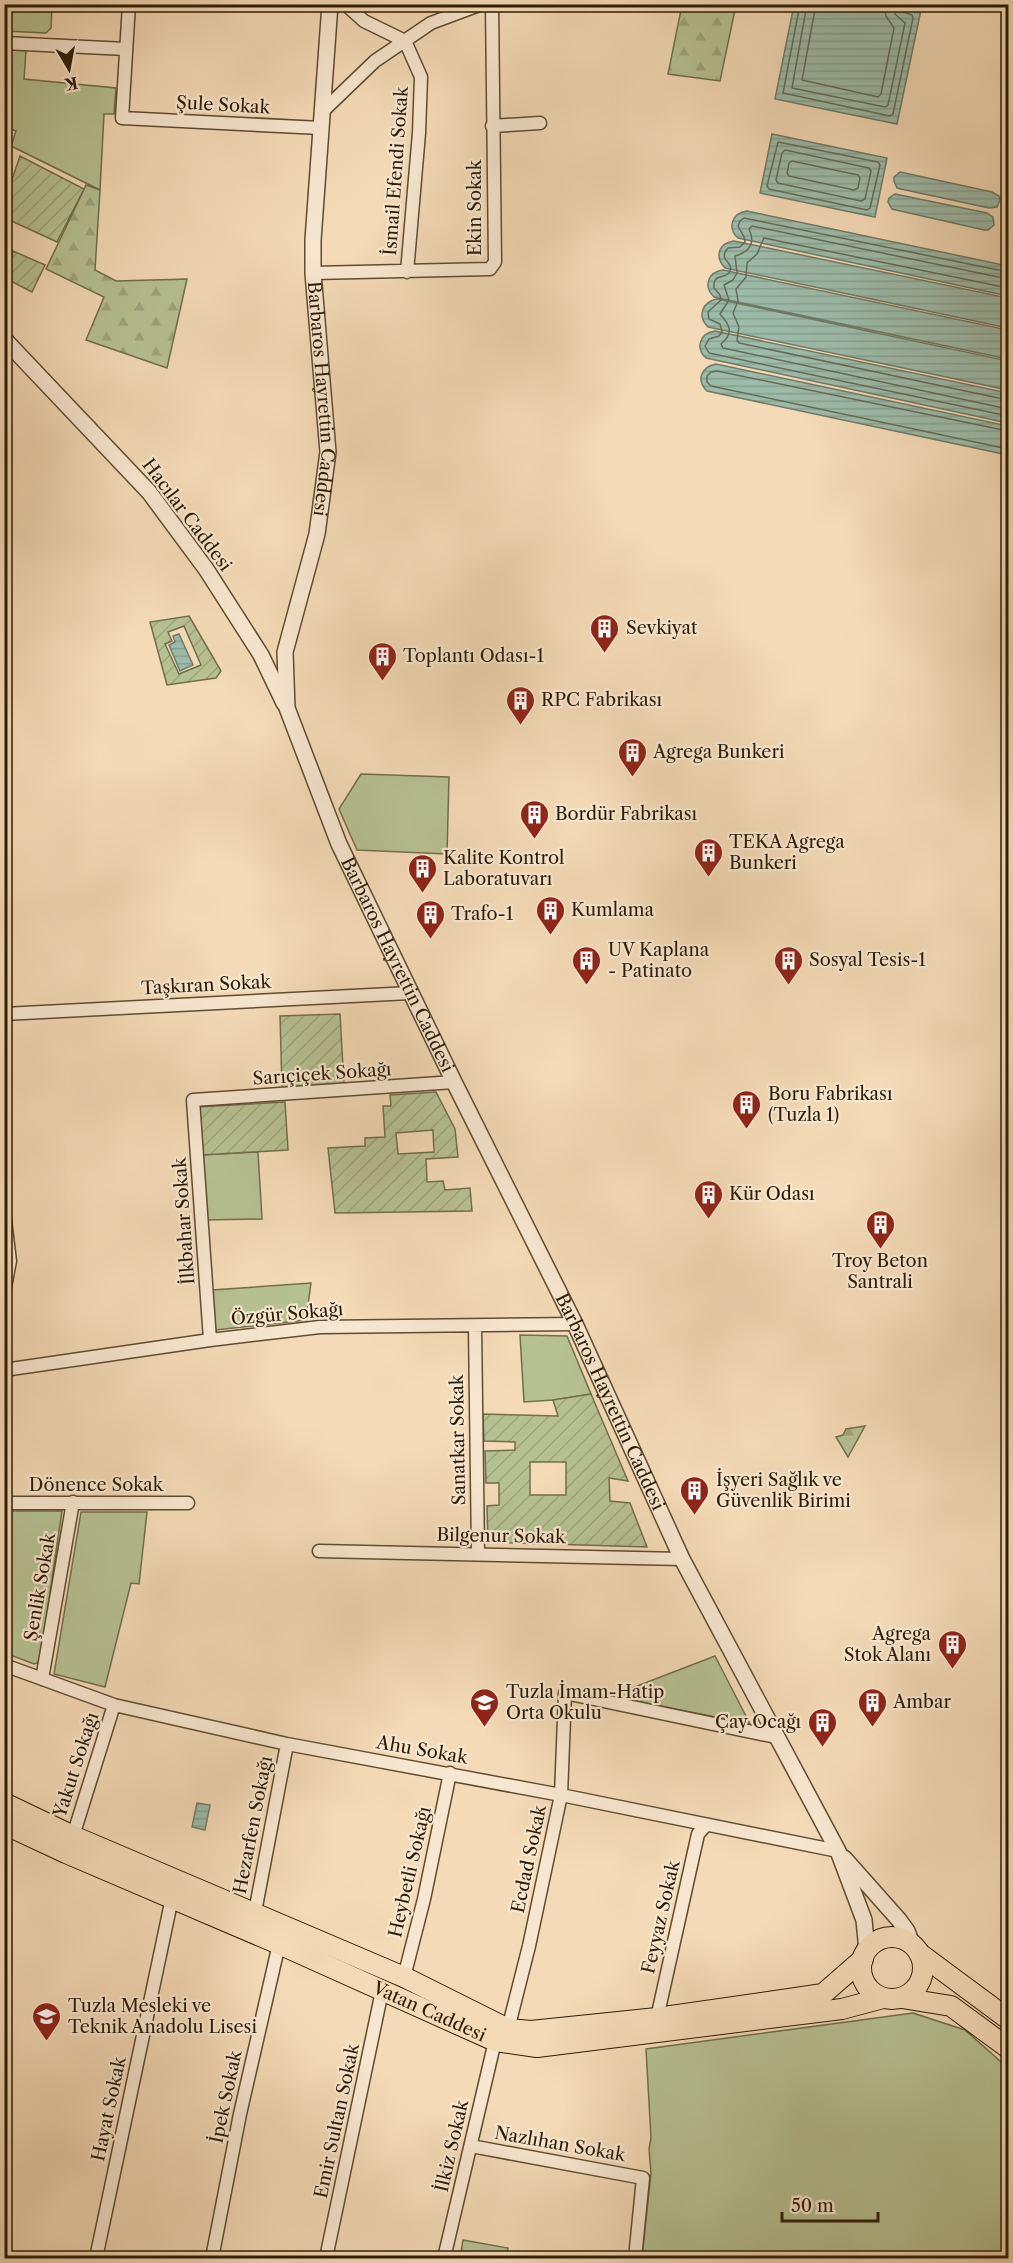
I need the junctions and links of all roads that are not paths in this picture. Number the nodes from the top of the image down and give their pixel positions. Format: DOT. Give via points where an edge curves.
graph roads {
  1 [pos="129,4"];
  2 [pos="330,4"];
  3 [pos="345,4"];
  4 [pos="492,4"];
  5 [pos="479,5"];
  6 [pos="405,41"];
  7 [pos="4,43"];
  8 [pos="126,50"];
  9 [pos="323,111"];
  10 [pos="540,123"];
  11 [pos="492,126"];
  12 [pos="321,128"];
  13 [pos="407,272"];
  14 [pos="313,273"];
  15 [pos="4,339"];
  16 [pos="287,708"];
  17 [pos="410,993"];
  18 [pos="4,1014"];
  19 [pos="453,1082"];
  20 [pos="194,1100"];
  21 [pos="5,1218"];
  22 [pos="4,1292"];
  23 [pos="575,1323"];
  24 [pos="475,1326"];
  25 [pos="210,1340"];
  26 [pos="4,1370"];
  27 [pos="72,1502"];
  28 [pos="4,1503"];
  29 [pos="188,1503"];
  30 [pos="319,1551"];
  31 [pos="478,1554"];
  32 [pos="682,1559"];
  33 [pos="4,1665"];
  34 [pos="42,1679"];
  35 [pos="114,1705"];
  36 [pos="776,1737"];
  37 [pos="287,1744"];
  38 [pos="450,1773"];
  39 [pos="561,1795"];
  40 [pos="4,1803"];
  41 [pos="4,1824"];
  42 [pos="706,1825"];
  43 [pos="73,1836"];
  44 [pos="838,1851"];
  45 [pos="172,1898"];
  46 [pos="255,1912"];
  47 [pos="279,1944"];
  48 [pos="916,1948"];
  49 [pos="865,1955"];
  50 [pos="404,1977"];
  51 [pos="382,1991"];
  52 [pos="892,1998"];
  53 [pos="657,2018"];
  54 [pos="1008,2019"];
  55 [pos="502,2035"];
  56 [pos="1008,2048"];
  57 [pos="471,2146"];
  58 [pos="96,2259"];
  59 [pos="212,2259"];
  60 [pos="326,2259"];
  61 [pos="444,2259"];
  62 [pos="635,2259"];
  1 -- 8 [label="street"];
  2 -- 9 [label="street, Barbaros Hayrettin Caddesi"];
  3 -- 6 [label="street" via="364,21"];
  4 -- 11 [label="street, Ekin Sokak"];
  5 -- 6 [label="street" via="431,23"];
  6 -- 9 [label="street" via="375,62"];
  6 -- 13 [label="street, İsmail Efendi Sokak" via="421,77"];
  7 -- 8 [label="street"];
  8 -- 12 [label="street, Şule Sokak" via="122,118"];
  9 -- 12 [label="street, Barbaros Hayrettin Caddesi"];
  10 -- 11 [label="street"];
  11 -- 13 [label="street, Ekin Sokak" via="495,262 490,270"];
  12 -- 14 [label="street, Barbaros Hayrettin Caddesi"];
  13 -- 14 [label="street, Ekin Sokak"];
  14 -- 16 [label="street, Barbaros Hayrettin Caddesi" via="328,452 317,534 285,652"];
  15 -- 16 [label="street, Hacılar Caddesi" via="150,492 219,588 261,655"];
  16 -- 17 [label="street, Barbaros Hayrettin Caddesi" via="339,844"];
  17 -- 18 [label="street, Taşkıran Sokak"];
  17 -- 19 [label="street, Barbaros Hayrettin Caddesi"];
  19 -- 20 [label="street, Sarıçiçek Sokağı"];
  19 -- 23 [label="street, Barbaros Hayrettin Caddesi"];
  20 -- 25 [label="street, İlkbahar Sokak"];
  21 -- 22 [label="street" via="10,1261"];
  23 -- 24 [label="street, Özgür Sokağı"];
  23 -- 32 [label="street, Barbaros Hayrettin Caddesi"];
  24 -- 25 [label="street, Özgür Sokağı" via="320,1327"];
  24 -- 31 [label="street, Sanatkar Sokak"];
  25 -- 26 [label="street, Özgür Sokağı"];
  27 -- 28 [label="street, Dönence Sokak"];
  27 -- 29 [label="street, Dönence Sokak"];
  27 -- 34 [label="street, Şenlik Sokak"];
  30 -- 31 [label="street, Bilgenur Sokak"];
  31 -- 32 [label="street, Bilgenur Sokak"];
  32 -- 36 [label="street, Barbaros Hayrettin Caddesi"];
  33 -- 34 [label="street, Ahu Sokak"];
  34 -- 35 [label="street, Ahu Sokak"];
  35 -- 37 [label="street, Ahu Sokak"];
  35 -- 43 [label="street, Yakut Sokağı"];
  36 -- 39 [label="street, Ecdad Sokak" via="566,1693"];
  36 -- 44 [label="street, Barbaros Hayrettin Caddesi"];
  37 -- 38 [label="street, Ahu Sokak"];
  37 -- 46 [label="street, Hezarfen Sokağı"];
  38 -- 39 [label="street, Ahu Sokak"];
  38 -- 50 [label="street, Heybetli Sokağı"];
  39 -- 42 [label="street, Ahu Sokak"];
  39 -- 55 [label="street, Ecdad Sokak" via="530,1946"];
  40 -- 43 [label="main road, Vatan Caddesi"];
  41 -- 45 [label="main road, Vatan Caddesi"];
  42 -- 44 [label="street, Ahu Sokak"];
  42 -- 53 [label="street, Feyyaz Sokak" via="698,1834"];
  43 -- 46 [label="main road, Vatan Caddesi"];
  44 -- 48 [label="street" via="899,1920"];
  44 -- 49 [label="street" via="864,1920"];
  45 -- 47 [label="main road, Vatan Caddesi"];
  45 -- 58 [label="street, Hayat Sokak"];
  46 -- 50 [label="main road, Vatan Caddesi"];
  47 -- 51 [label="main road, Vatan Caddesi"];
  47 -- 59 [label="street, İpek Sokak"];
  48 -- 49 [label="main road" via="903,1939 883,1939"];
  48 -- 52 [label="main road" via="923,1970 921,1979 917,1987"];
  48 -- 54 [label="main road"];
  49 -- 52 [label="main road" via="863,1978 874,1994"];
  49 -- 53 [label="main road, Vatan Caddesi" via="823,1994"];
  50 -- 55 [label="main road, Vatan Caddesi"];
  51 -- 55 [label="main road, Vatan Caddesi"];
  51 -- 60 [label="street, Emir Sultan Sokak"];
  52 -- 55 [label="main road, Vatan Caddesi" via="842,2009 537,2047"];
  52 -- 56 [label="main road" via="951,2006"];
  53 -- 55 [label="main road, Vatan Caddesi"];
  55 -- 57 [label="street, İlkiz Sokak"];
  57 -- 61 [label="street, İlkiz Sokak"];
  57 -- 62 [label="street, Nazlıhan Sokak" via="643,2178"];
}
